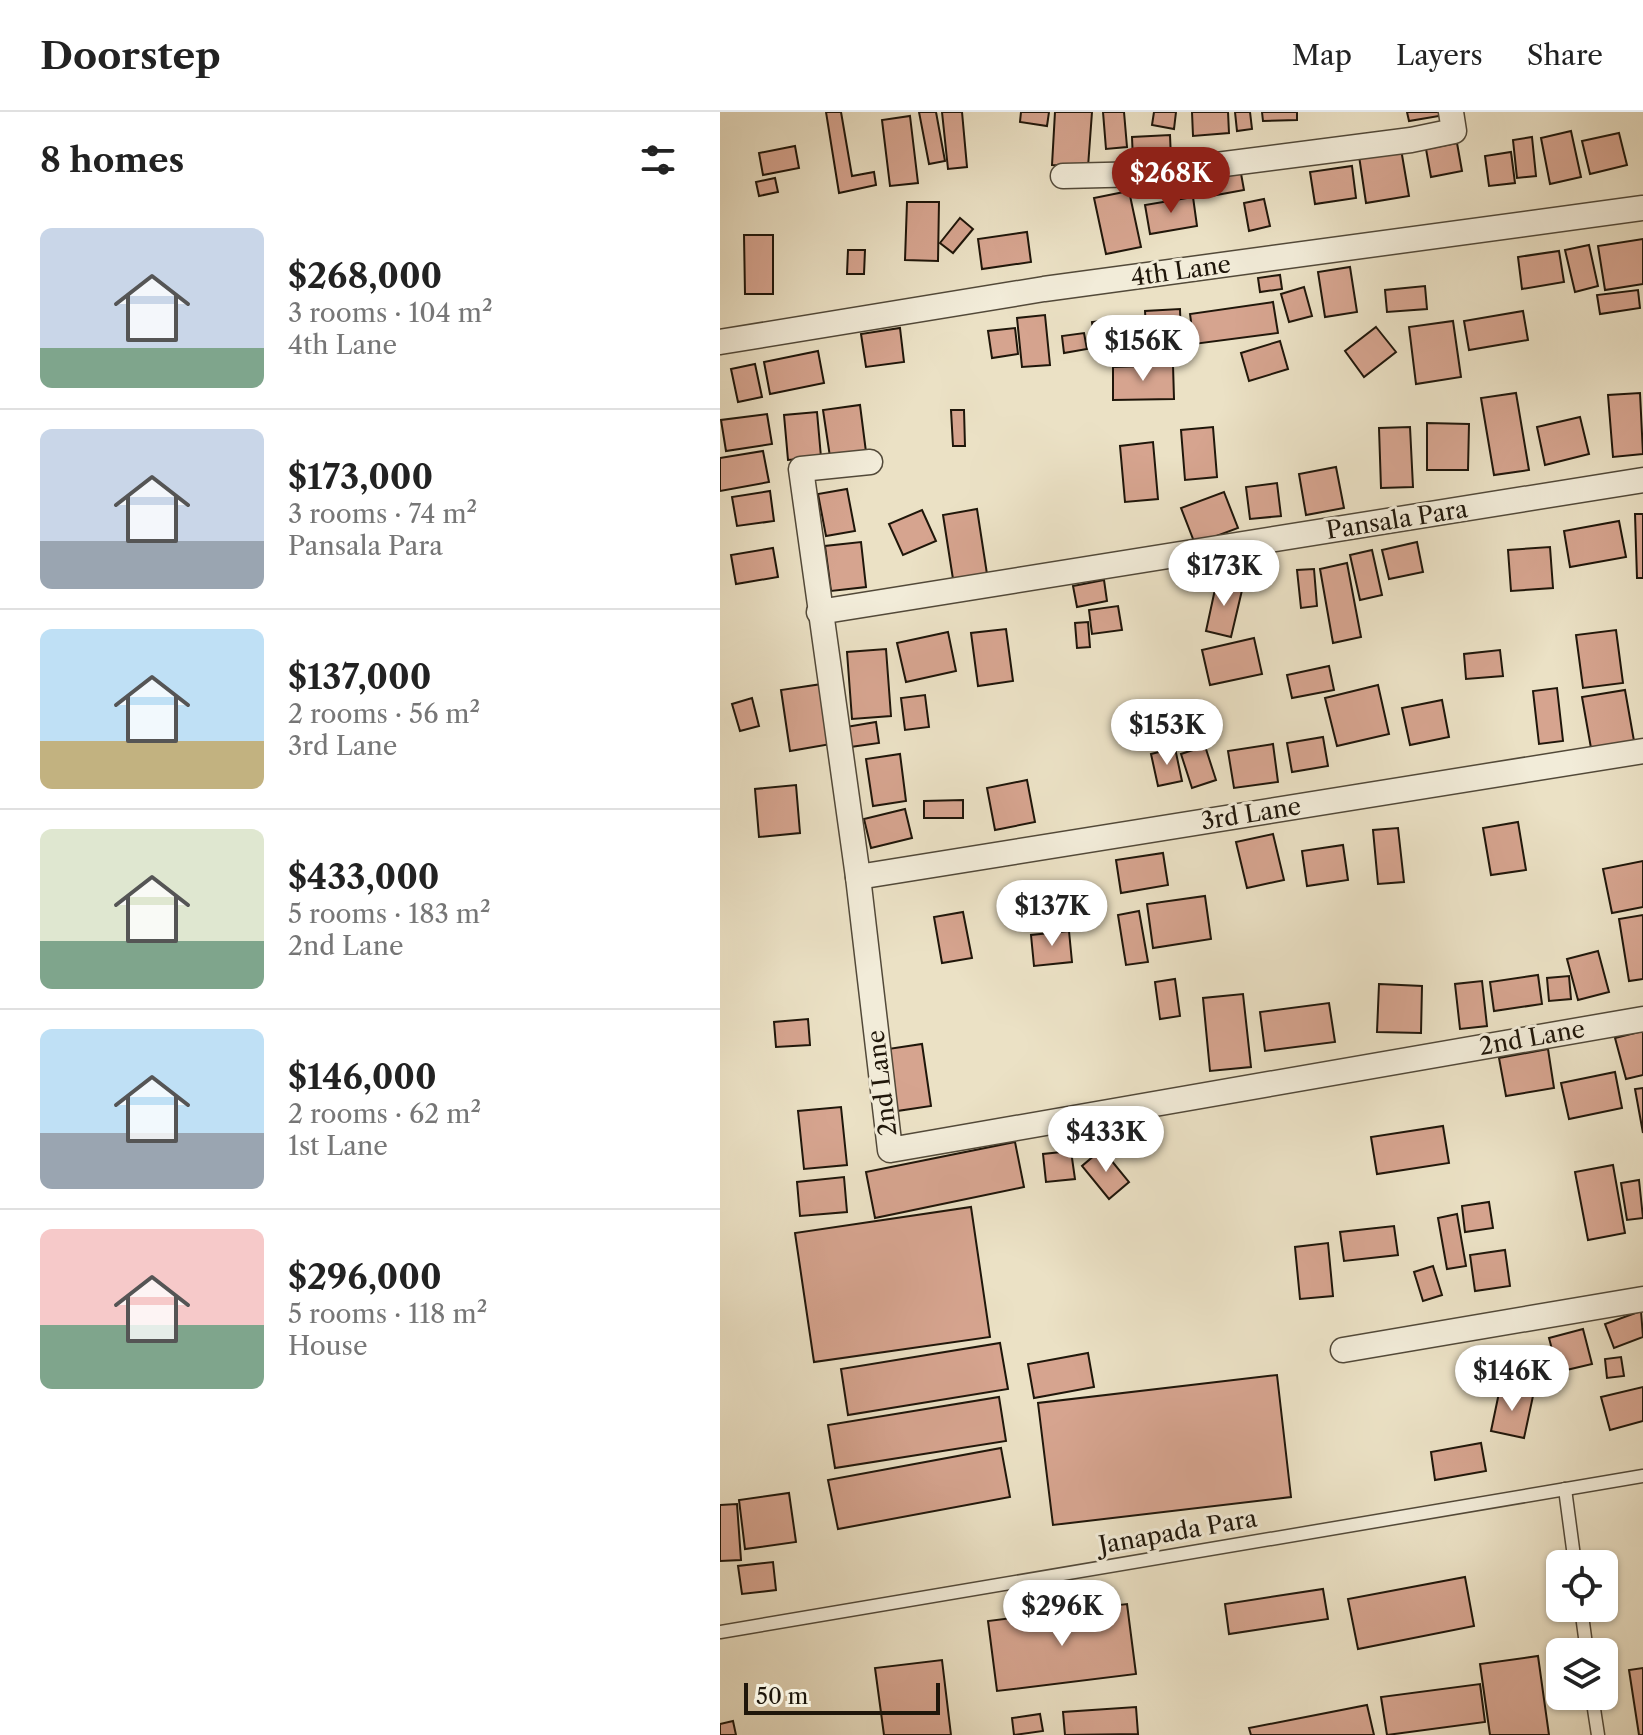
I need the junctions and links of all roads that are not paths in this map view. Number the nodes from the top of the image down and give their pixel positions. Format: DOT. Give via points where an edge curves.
graph roads {
  1 [pos="1451,112"];
  2 [pos="1063,176"];
  3 [pos="1643,208"];
  4 [pos="720,342"];
  5 [pos="870,462"];
  6 [pos="1643,480"];
  7 [pos="819,612"];
  8 [pos="1643,751"];
  9 [pos="858,877"];
  10 [pos="1643,1019"];
  11 [pos="1643,1299"];
  12 [pos="1343,1350"];
  13 [pos="1643,1476"];
  14 [pos="1565,1489"];
  15 [pos="1573,1550"];
  16 [pos="720,1632"];
  17 [pos="1594,1710"];
  18 [pos="1598,1735"];
  1 -- 2 [label="street" via="1454,131 1411,140 1146,174"];
  3 -- 4 [label="street, 4th Lane" via="1044,289"];
  5 -- 7 [label="street, 2nd Lane" via="801,469"];
  6 -- 7 [label="street, Pansala Para"];
  7 -- 9 [label="street, 2nd Lane"];
  8 -- 9 [label="street, 3rd Lane"];
  9 -- 10 [label="street, 2nd Lane" via="890,1150"];
  11 -- 12 [label="street"];
  13 -- 14 [label="lane, Janapada Para"];
  14 -- 15 [label="lane"];
  14 -- 16 [label="lane, Janapada Para"];
  17 -- 18 [label="lane"];
}
